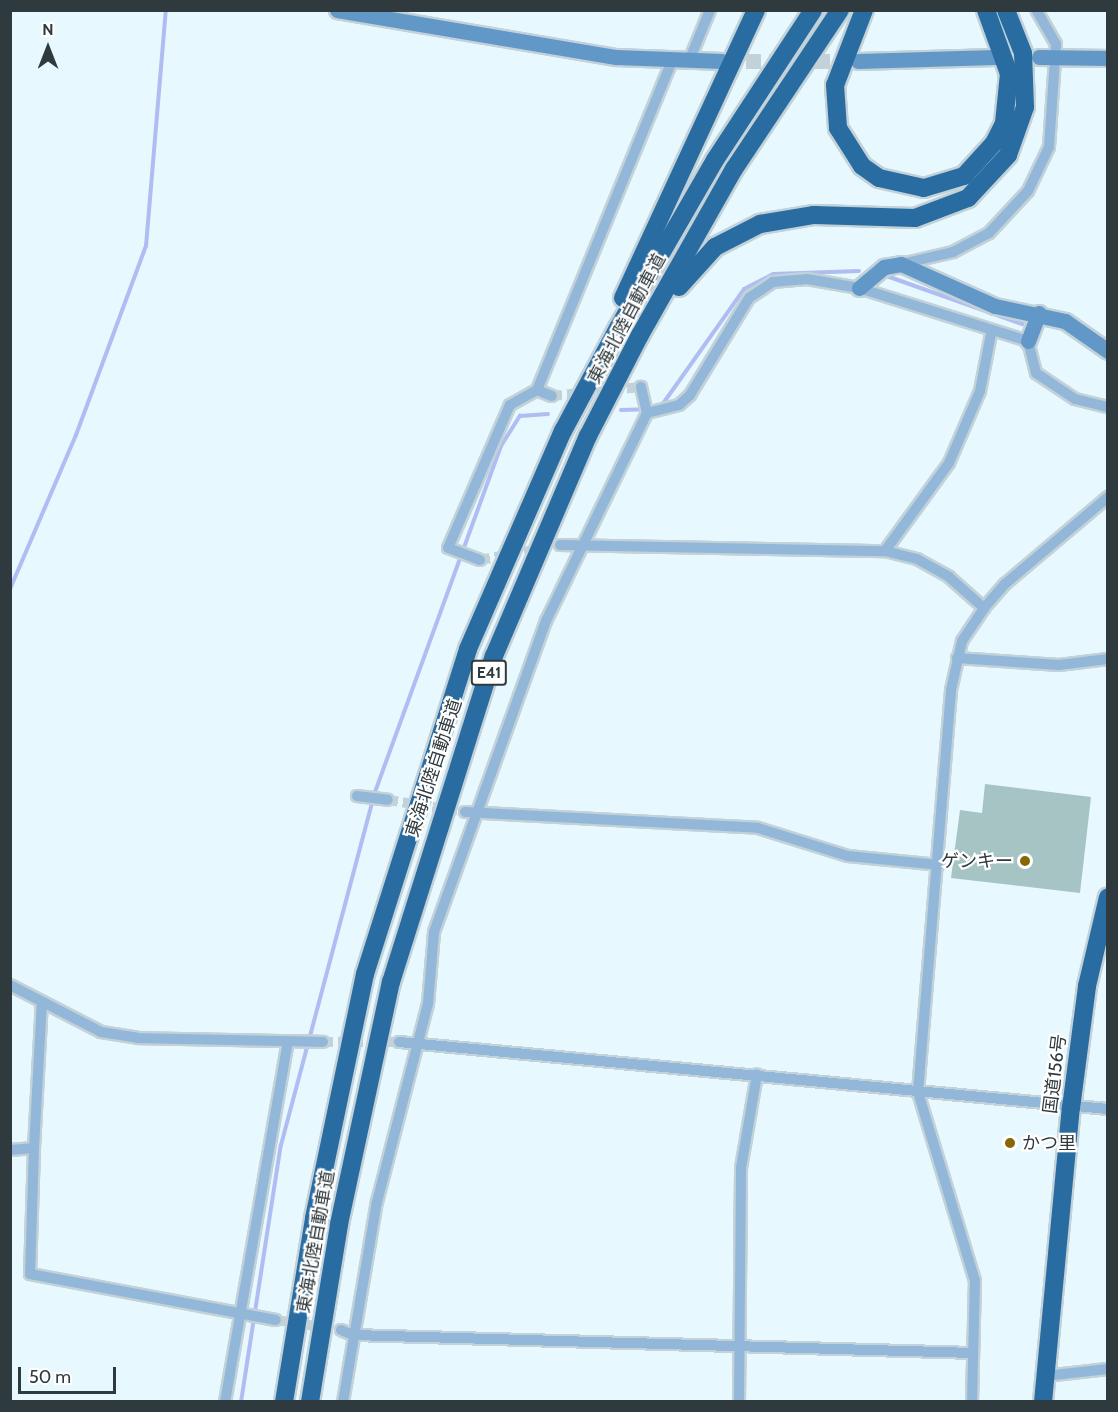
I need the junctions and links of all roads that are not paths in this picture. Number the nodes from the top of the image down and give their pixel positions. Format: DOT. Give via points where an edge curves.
graph roads {
  1 [pos="337,10"];
  2 [pos="710,10"];
  3 [pos="756,10"];
  4 [pos="813,10"];
  5 [pos="840,10"];
  6 [pos="864,10"];
  7 [pos="986,10"];
  8 [pos="1006,10"];
  9 [pos="1036,10"];
  10 [pos="995,57"];
  11 [pos="1046,58"];
  12 [pos="1107,58"];
  13 [pos="672,61"];
  14 [pos="689,61"];
  15 [pos="722,61"];
  16 [pos="858,61"];
  17 [pos="901,264"];
  18 [pos="859,288"];
  19 [pos="1039,313"];
  20 [pos="991,334"];
  21 [pos="1028,341"];
  22 [pos="1107,351"];
  23 [pos="641,387"];
  24 [pos="537,390"];
  25 [pos="552,396"];
  26 [pos="1107,407"];
  27 [pos="647,408"];
  28 [pos="563,431"];
  29 [pos="1107,497"];
  30 [pos="542,540"];
  31 [pos="586,542"];
  32 [pos="560,545"];
  33 [pos="885,551"];
  34 [pos="476,558"];
  35 [pos="984,608"];
  36 [pos="957,658"];
  37 [pos="1107,659"];
  38 [pos="361,797"];
  39 [pos="385,800"];
  40 [pos="468,814"];
  41 [pos="939,865"];
  42 [pos="1107,897"];
  43 [pos="10,985"];
  44 [pos="42,1002"];
  45 [pos="290,1041"];
  46 [pos="321,1042"];
  47 [pos="399,1042"];
  48 [pos="419,1042"];
  49 [pos="758,1074"];
  50 [pos="918,1092"];
  51 [pos="1071,1108"];
  52 [pos="1107,1109"];
  53 [pos="34,1148"];
  54 [pos="10,1150"];
  55 [pos="242,1313"];
  56 [pos="276,1320"];
  57 [pos="341,1330"];
  58 [pos="353,1335"];
  59 [pos="740,1345"];
  60 [pos="973,1353"];
  61 [pos="1107,1369"];
  62 [pos="1045,1376"];
  63 [pos="225,1401"];
  64 [pos="284,1401"];
  65 [pos="310,1401"];
  66 [pos="343,1401"];
  67 [pos="739,1401"];
  68 [pos="972,1401"];
  69 [pos="1043,1401"];
  1 -- 13 [label="street" via="616,57"];
  2 -- 14 [label="street"];
  3 -- 28 [label="highway"];
  4 -- 28 [label="highway, 東海北陸自動車道 / E41" via="715,160"];
  5 -- 30 [label="highway, 東海北陸自動車道 / E41" via="734,169 646,325"];
  6 -- 7 [label="highway" via="835,85 838,128 862,166 879,178 924,188 964,176 994,143 1004,123 1009,74"];
  8 -- 30 [label="highway" via="1023,53 1025,107 1020,131 990,178 943,212 884,220 786,217 715,247 672,296"];
  9 -- 11 [label="street" via="1052,30"];
  10 -- 16 [label="street"];
  11 -- 12 [label="street"];
  11 -- 17 [label="street" via="1049,147 1028,191 989,233 953,252"];
  13 -- 14 [label="street"];
  13 -- 24 [label="street"];
  14 -- 15 [label="street"];
  17 -- 18 [label="street" via="884,267"];
  17 -- 19 [label="street" via="995,306"];
  18 -- 20 [label="street"];
  18 -- 27 [label="street" via="807,279 773,282 749,298 726,329 690,394 679,405"];
  19 -- 21 [label="street"];
  19 -- 22 [label="street" via="1065,321"];
  20 -- 21 [label="street"];
  20 -- 33 [label="street" via="980,391 949,463"];
  21 -- 26 [label="street" via="1036,373 1075,399"];
  23 -- 27 [label="street"];
  24 -- 25 [label="street"];
  24 -- 34 [label="street" via="510,405 448,548"];
  27 -- 31 [label="street"];
  28 -- 64 [label="highway, 東海北陸自動車道 / E41" via="468,649 395,867 339,1096"];
  29 -- 35 [label="street" via="1005,584"];
  30 -- 65 [label="highway, 東海北陸自動車道 / E41" via="458,760 391,982 341,1212"];
  31 -- 32 [label="street"];
  31 -- 33 [label="street"];
  31 -- 40 [label="street" via="546,621"];
  33 -- 35 [label="street" via="917,559 949,577"];
  35 -- 36 [label="street"];
  36 -- 37 [label="street" via="1059,665"];
  36 -- 41 [label="street"];
  38 -- 39 [label="street"];
  40 -- 41 [label="street" via="734,825 848,856"];
  40 -- 48 [label="street" via="435,932"];
  41 -- 50 [label="street"];
  42 -- 51 [label="highway, 国道156号" via="1087,986"];
  43 -- 44 [label="street"];
  44 -- 45 [label="street" via="101,1032 138,1038"];
  44 -- 53 [label="street"];
  45 -- 46 [label="street"];
  45 -- 55 [label="street"];
  47 -- 48 [label="street"];
  48 -- 49 [label="street"];
  48 -- 58 [label="street" via="396,1115"];
  49 -- 50 [label="street"];
  49 -- 59 [label="street" via="741,1168"];
  50 -- 51 [label="street"];
  50 -- 60 [label="street" via="975,1281"];
  51 -- 52 [label="street"];
  51 -- 62 [label="highway, 国道156号"];
  53 -- 54 [label="street"];
  53 -- 55 [label="street" via="30,1274"];
  55 -- 56 [label="street"];
  55 -- 63 [label="street"];
  57 -- 58 [label="street"];
  58 -- 59 [label="street"];
  58 -- 66 [label="street"];
  59 -- 60 [label="street"];
  59 -- 67 [label="street"];
  60 -- 68 [label="street"];
  61 -- 62 [label="street"];
  62 -- 69 [label="highway, 国道156号"];
}
